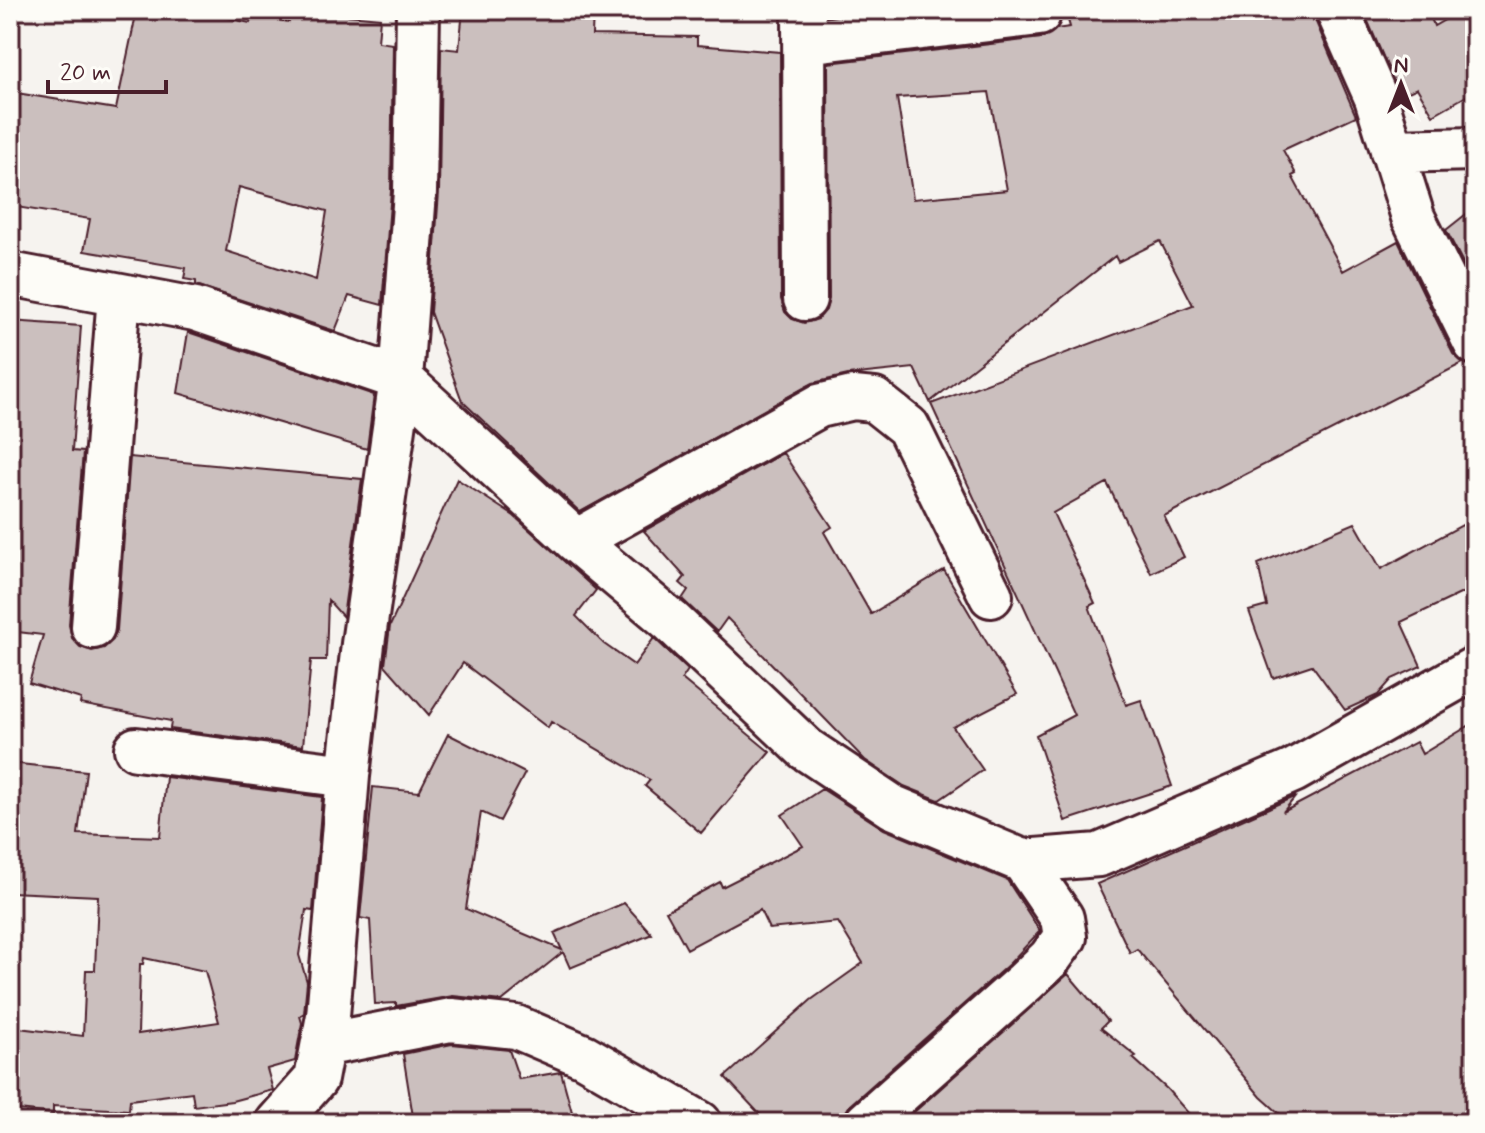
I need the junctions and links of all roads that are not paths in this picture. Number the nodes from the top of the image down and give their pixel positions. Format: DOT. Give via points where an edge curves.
graph roads {
  1 [pos="418,10"];
  2 [pos="1337,10"];
  3 [pos="1039,14"];
  4 [pos="804,26"];
  5 [pos="1475,149"];
  6 [pos="1392,151"];
  7 [pos="10,274"];
  8 [pos="119,295"];
  9 [pos="805,299"];
  10 [pos="1475,343"];
  11 [pos="401,379"];
  12 [pos="576,541"];
  13 [pos="991,596"];
  14 [pos="93,627"];
  15 [pos="1475,668"];
  16 [pos="136,749"];
  17 [pos="348,776"];
  18 [pos="1023,861"];
  19 [pos="323,1045"];
  20 [pos="277,1123"];
  21 [pos="700,1123"];
  22 [pos="866,1123"];
  1 -- 11 [label="street" via="415,192"];
  2 -- 6 [label="street" via="1376,98"];
  3 -- 4 [label="street"];
  4 -- 9 [label="street"];
  5 -- 6 [label="street"];
  6 -- 10 [label="street" via="1413,217"];
  7 -- 8 [label="street"];
  8 -- 11 [label="street" via="195,309"];
  8 -- 14 [label="street"];
  11 -- 12 [label="street"];
  11 -- 17 [label="street"];
  12 -- 13 [label="street" via="819,406 853,398 874,400 908,427"];
  12 -- 18 [label="street" via="672,622 806,749 893,807"];
  15 -- 18 [label="street" via="1293,771 1099,855"];
  16 -- 17 [label="street"];
  17 -- 19 [label="street"];
  18 -- 22 [label="street" via="1062,918 1065,937 1025,982"];
  19 -- 20 [label="street" via="316,1079"];
  19 -- 21 [label="street" via="451,1020 516,1027 584,1056"];
}
